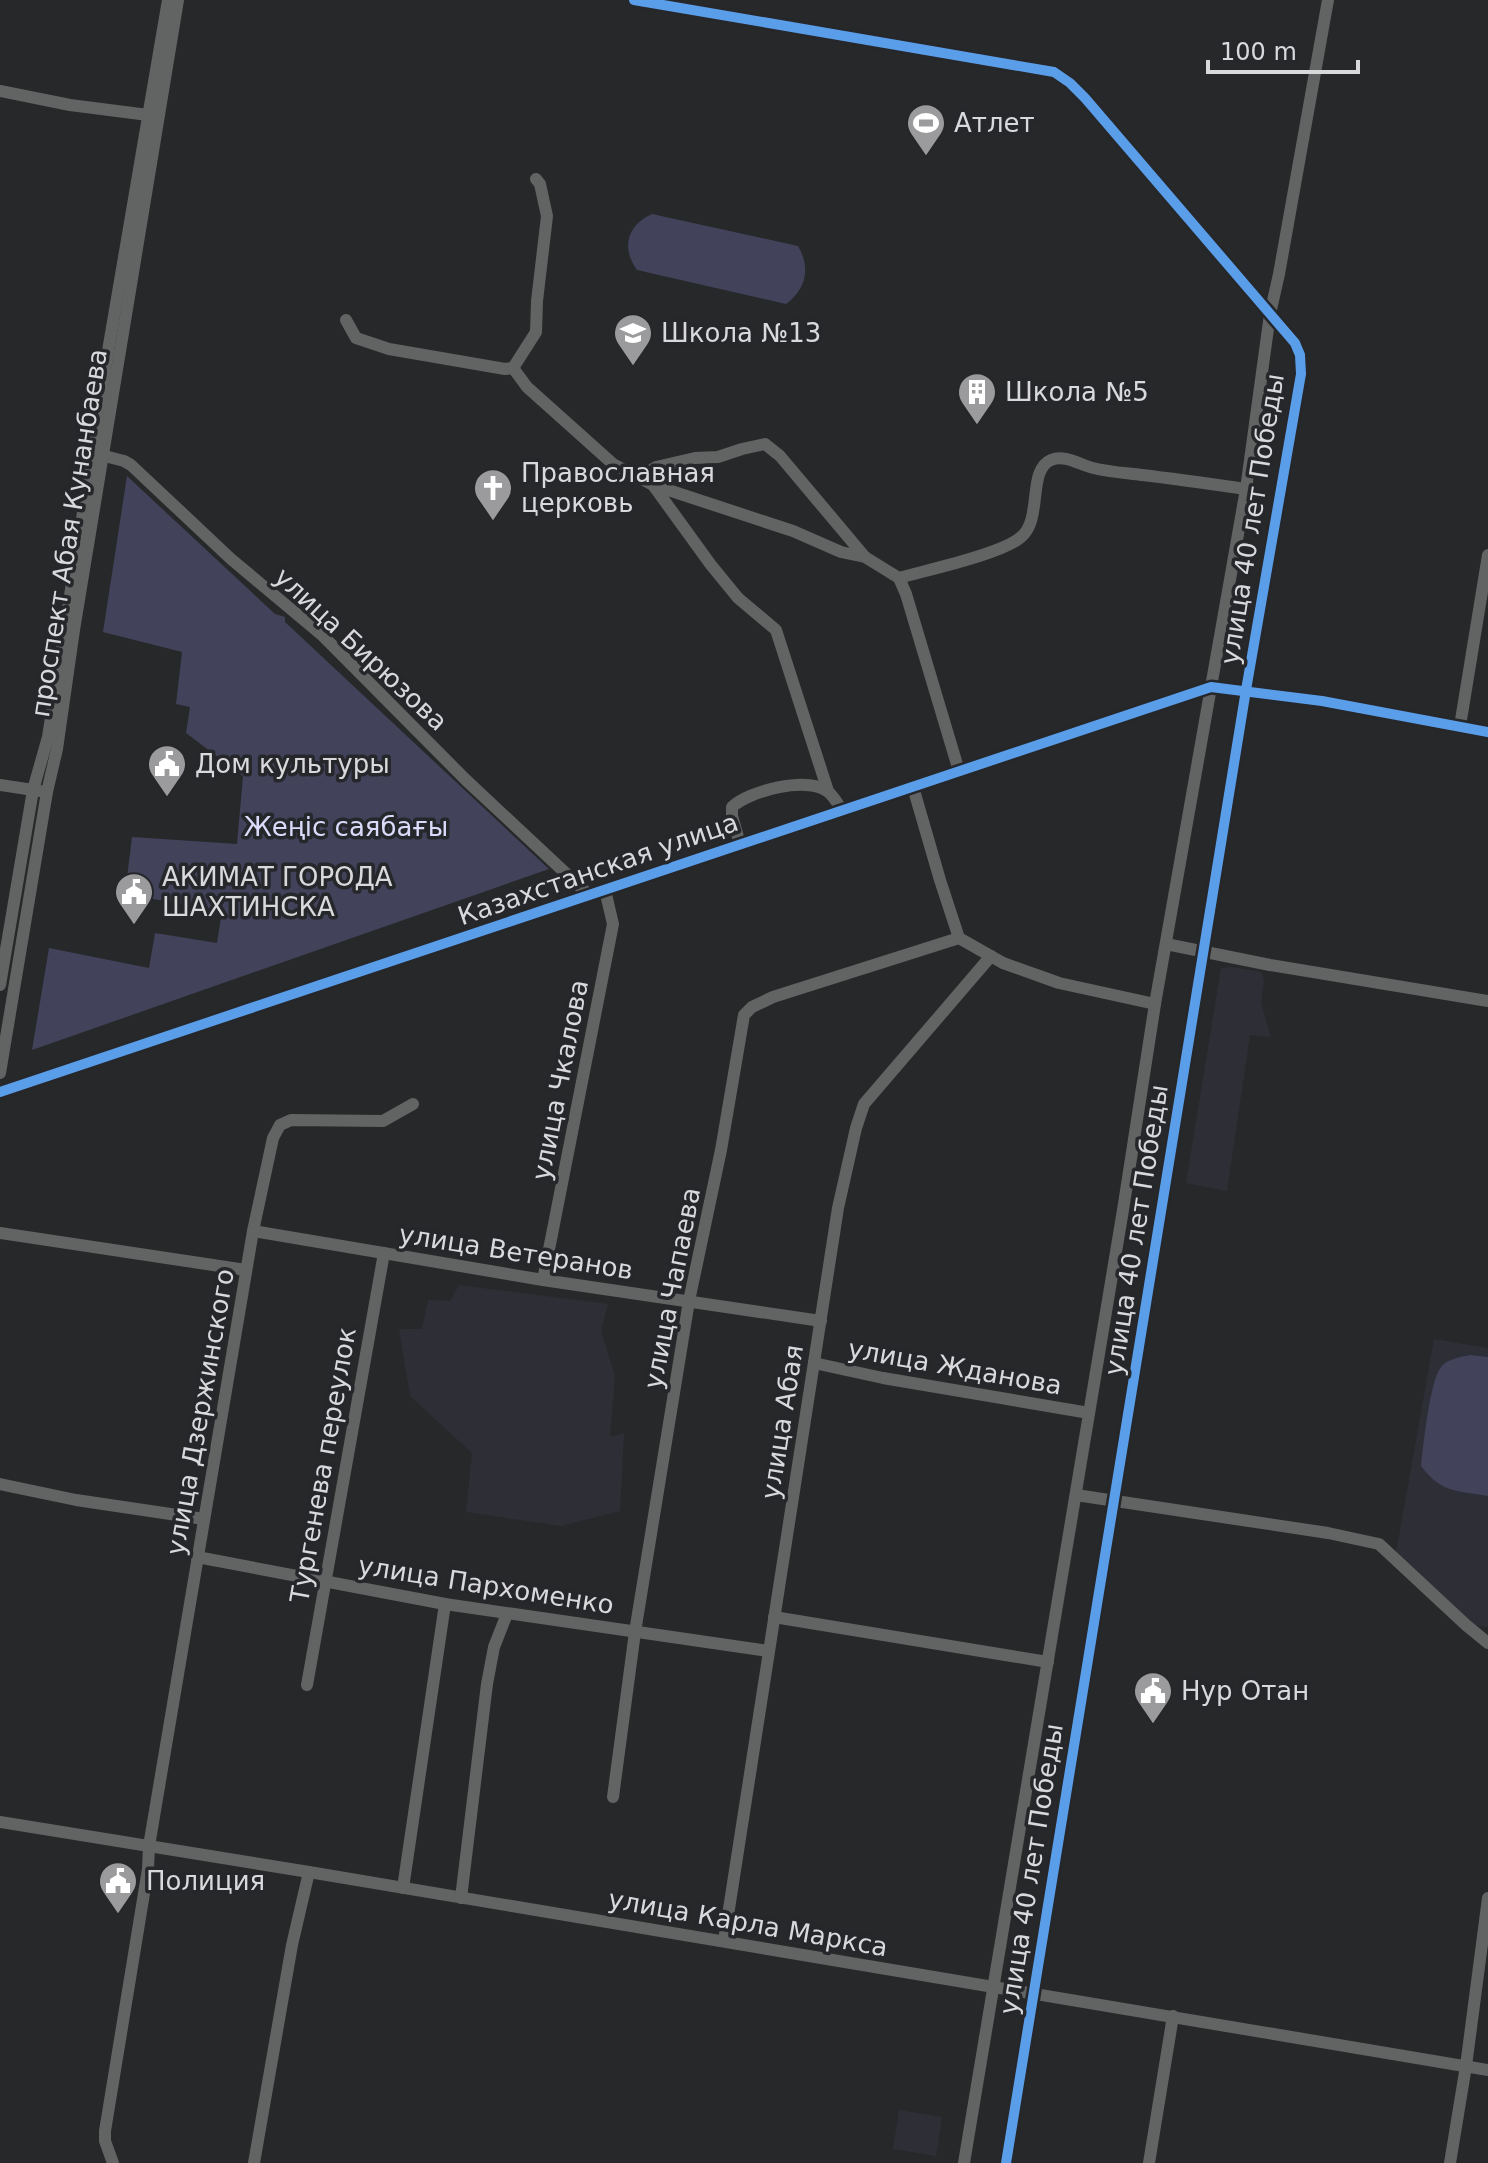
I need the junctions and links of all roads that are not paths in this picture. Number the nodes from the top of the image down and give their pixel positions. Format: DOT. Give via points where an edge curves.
graph roads {
  1 [pos="168,0"];
  2 [pos="178,0"];
  3 [pos="634,0"];
  4 [pos="1328,0"];
  5 [pos="0,91"];
  6 [pos="154,116"];
  7 [pos="536,179"];
  8 [pos="1270,314"];
  9 [pos="346,320"];
  10 [pos="513,368"];
  11 [pos="97,454"];
  12 [pos="638,478"];
  13 [pos="653,485"];
  14 [pos="1246,489"];
  15 [pos="1488,555"];
  16 [pos="865,557"];
  17 [pos="899,578"];
  18 [pos="1211,687"];
  19 [pos="1246,690"];
  20 [pos="1460,726"];
  21 [pos="1488,732"];
  22 [pos="959,771"];
  23 [pos="0,785"];
  24 [pos="913,787"];
  25 [pos="40,791"];
  26 [pos="828,791"];
  27 [pos="842,810"];
  28 [pos="740,844"];
  29 [pos="605,890"];
  30 [pos="589,895"];
  31 [pos="959,938"];
  32 [pos="1166,944"];
  33 [pos="1204,951"];
  34 [pos="991,956"];
  35 [pos="0,985"];
  36 [pos="1488,1001"];
  37 [pos="1155,1004"];
  38 [pos="0,1073"];
  39 [pos="0,1092"];
  40 [pos="413,1104"];
  41 [pos="253,1231"];
  42 [pos="0,1233"];
  43 [pos="384,1253"];
  44 [pos="246,1270"];
  45 [pos="543,1280"];
  46 [pos="689,1301"];
  47 [pos="821,1321"];
  48 [pos="814,1363"];
  49 [pos="1089,1413"];
  50 [pos="0,1484"];
  51 [pos="1076,1495"];
  52 [pos="1114,1502"];
  53 [pos="204,1519"];
  54 [pos="197,1557"];
  55 [pos="324,1581"];
  56 [pos="445,1604"];
  57 [pos="507,1614"];
  58 [pos="774,1617"];
  59 [pos="635,1632"];
  60 [pos="1488,1643"];
  61 [pos="768,1651"];
  62 [pos="1048,1662"];
  63 [pos="307,1685"];
  64 [pos="613,1797"];
  65 [pos="0,1822"];
  66 [pos="149,1846"];
  67 [pos="309,1872"];
  68 [pos="403,1888"];
  69 [pos="461,1898"];
  70 [pos="1488,1898"];
  71 [pos="724,1941"];
  72 [pos="993,1987"];
  73 [pos="1034,1993"];
  74 [pos="1173,2016"];
  75 [pos="1466,2066"];
  76 [pos="1488,2070"];
  77 [pos="113,2163"];
  78 [pos="254,2163"];
  79 [pos="964,2163"];
  80 [pos="1006,2163"];
  81 [pos="1149,2163"];
  82 [pos="1450,2163"];
  1 -- 6 [label="street, проспект Абая Кунанбаева"];
  2 -- 6 [label="street, проспект Абая Кунанбаева"];
  3 -- 8 [label="street" via="1054,72 1107,123"];
  4 -- 8 [label="street, улица 40 лет Победы"];
  5 -- 6 [label="street"];
  6 -- 11 [label="street, проспект Абая Кунанбаева"];
  7 -- 10 [label="street" via="547,216 536,332"];
  8 -- 14 [label="street, улица 40 лет Победы"];
  8 -- 19 [label="street, улица 40 лет Победы" via="1295,343 1301,374"];
  9 -- 10 [label="street" via="356,338 389,349"];
  10 -- 12 [label="street" via="527,387 613,464"];
  11 -- 25 [label="street, проспект Абая Кунанбаева" via="57,749"];
  11 -- 30 [label="street, улица Бирюзова" via="131,465 323,636"];
  12 -- 13 [label="street"];
  12 -- 16 [label="street" via="656,467 765,444"];
  13 -- 16 [label="street"];
  13 -- 26 [label="street" via="738,598 776,630"];
  14 -- 17 [label="street" via="1093,468 1064,458 1050,460 1035,485 1035,507 1022,537"];
  14 -- 18 [label="street, улица 40 лет Победы"];
  15 -- 20 [label="street"];
  16 -- 17 [label="street"];
  17 -- 22 [label="street"];
  18 -- 19 [label="street"];
  18 -- 22 [label="street, Казахстанская улица"];
  18 -- 32 [label="street, улица 40 лет Победы"];
  19 -- 20 [label="street"];
  19 -- 33 [label="street, улица 40 лет Победы"];
  20 -- 21 [label="street"];
  22 -- 24 [label="street, Казахстанская улица"];
  23 -- 25 [label="street"];
  24 -- 27 [label="street, Казахстанская улица"];
  24 -- 31 [label="street"];
  25 -- 35 [label="street, проспект Абая Кунанбаева"];
  25 -- 38 [label="street, проспект Абая Кунанбаева"];
  26 -- 27 [label="street"];
  26 -- 28 [label="street" via="812,784 790,785 738,801 732,816"];
  27 -- 28 [label="street, Казахстанская улица"];
  28 -- 29 [label="street, Казахстанская улица"];
  29 -- 30 [label="street, Казахстанская улица"];
  29 -- 45 [label="street, улица Чкалова" via="613,924"];
  30 -- 39 [label="street, Казахстанская улица"];
  31 -- 34 [label="street"];
  31 -- 46 [label="street, улица Чапаева" via="773,997 744,1015"];
  32 -- 33 [label="street"];
  32 -- 37 [label="street, улица 40 лет Победы"];
  33 -- 36 [label="street"];
  33 -- 52 [label="street, улица 40 лет Победы"];
  34 -- 37 [label="street" via="1059,983"];
  34 -- 47 [label="street, улица Абая" via="864,1104 838,1208"];
  37 -- 49 [label="street, улица 40 лет Победы"];
  40 -- 41 [label="street, улица Дзержинского" via="383,1121 291,1120 280,1125"];
  41 -- 43 [label="street, улица Ветеранов"];
  41 -- 44 [label="street, улица Дзержинского"];
  42 -- 44 [label="street"];
  43 -- 45 [label="street, улица Ветеранов"];
  43 -- 55 [label="street, Тургенева переулок"];
  44 -- 53 [label="street, улица Дзержинского"];
  45 -- 46 [label="street, улица Ветеранов"];
  46 -- 47 [label="street, улица Ветеранов"];
  46 -- 59 [label="street, улица Чапаева"];
  47 -- 48 [label="street, улица Абая"];
  48 -- 49 [label="street, улица Жданова"];
  48 -- 58 [label="street, улица Абая"];
  49 -- 51 [label="street, улица 40 лет Победы"];
  50 -- 53 [label="street"];
  51 -- 52 [label="street"];
  51 -- 62 [label="street, улица 40 лет Победы"];
  52 -- 60 [label="street" via="1379,1544"];
  52 -- 73 [label="street, улица 40 лет Победы"];
  53 -- 54 [label="street, улица Дзержинского"];
  54 -- 55 [label="street, улица Пархоменко"];
  54 -- 66 [label="street, улица Дзержинского"];
  55 -- 56 [label="street, улица Пархоменко"];
  55 -- 63 [label="street, Тургенева переулок"];
  56 -- 57 [label="street, улица Пархоменко"];
  56 -- 68 [label="street"];
  57 -- 59 [label="street, улица Пархоменко"];
  57 -- 69 [label="street" via="489,1671"];
  58 -- 61 [label="street, улица Абая"];
  58 -- 62 [label="street"];
  59 -- 61 [label="street, улица Пархоменко"];
  59 -- 64 [label="street, улица Чапаева"];
  61 -- 71 [label="street, улица Абая"];
  62 -- 72 [label="street, улица 40 лет Победы"];
  65 -- 66 [label="street, улица Карла Маркса"];
  66 -- 67 [label="street, улица Карла Маркса"];
  66 -- 77 [label="street, улица Дзержинского" via="105,2131"];
  67 -- 68 [label="street, улица Карла Маркса"];
  67 -- 78 [label="street"];
  68 -- 69 [label="street, улица Карла Маркса"];
  69 -- 71 [label="street, улица Карла Маркса"];
  70 -- 75 [label="street"];
  71 -- 72 [label="street, улица Карла Маркса"];
  72 -- 73 [label="street, улица Карла Маркса"];
  72 -- 79 [label="street, улица 40 лет Победы"];
  73 -- 74 [label="street, улица Карла Маркса"];
  73 -- 80 [label="street, улица 40 лет Победы"];
  74 -- 75 [label="street, улица Карла Маркса"];
  74 -- 81 [label="street"];
  75 -- 76 [label="street, улица Карла Маркса"];
  75 -- 82 [label="street"];
}
